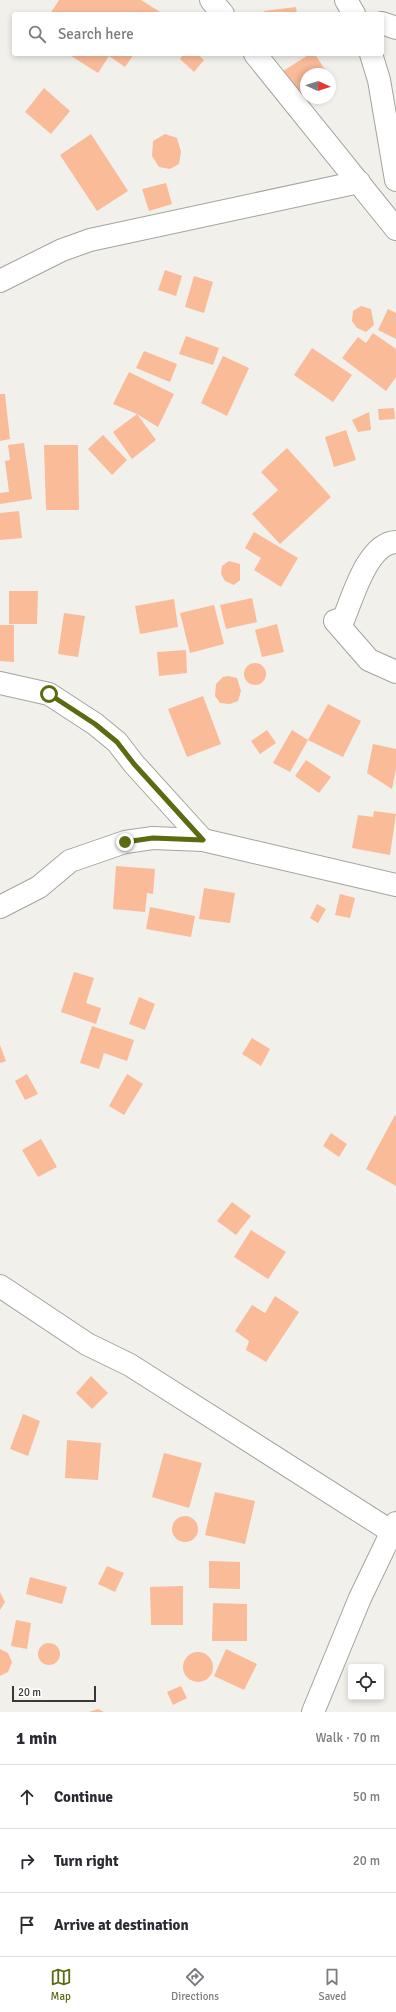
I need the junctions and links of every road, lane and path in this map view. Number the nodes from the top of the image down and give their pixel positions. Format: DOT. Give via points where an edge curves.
graph roads {
  1 [pos="211,0"];
  2 [pos="346,0"];
  3 [pos="221,12"];
  4 [pos="353,12"];
  5 [pos="384,25"];
  6 [pos="396,28"];
  7 [pos="257,56"];
  8 [pos="372,56"];
  9 [pos="396,180"];
  10 [pos="359,182"];
  11 [pos="396,228"];
  12 [pos="0,281"];
  13 [pos="396,542"];
  14 [pos="396,672"];
  15 [pos="0,683"];
  16 [pos="203,840"];
  17 [pos="396,885"];
  18 [pos="0,907"];
  19 [pos="0,1286"];
  20 [pos="394,1527"];
  21 [pos="313,1712"];
  1 -- 3 [label="street"];
  2 -- 4 [label="street"];
  5 -- 6 [label="street"];
  7 -- 10 [label="street"];
  8 -- 9 [label="street" via="379,80"];
  10 -- 11 [label="street"];
  10 -- 12 [label="street" via="90,240 62,250"];
  13 -- 14 [label="street" via="390,543 368,559 344,618 335,621 369,660"];
  15 -- 16 [label="street" via="49,694 95,724 117,742"];
  16 -- 17 [label="street"];
  16 -- 18 [label="street" via="153,838 125,842 99,850 70,861 40,887"];
  19 -- 20 [label="street" via="87,1344 130,1365"];
  20 -- 21 [label="street" via="360,1598"];
}
